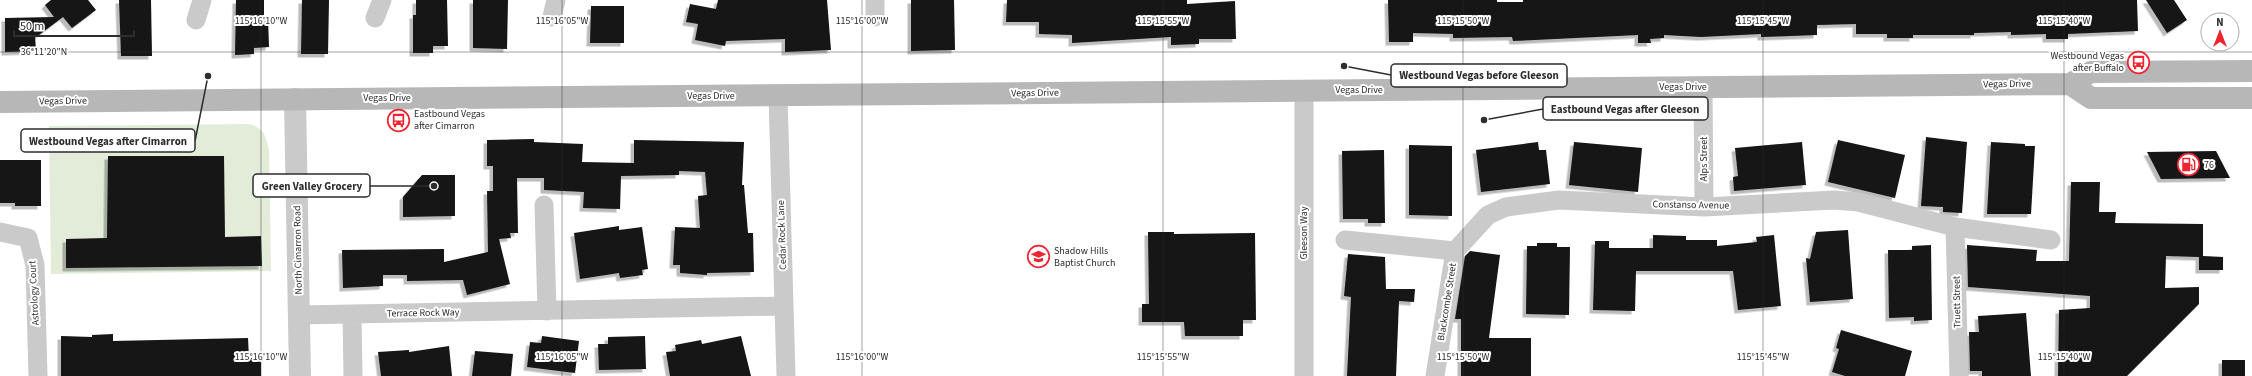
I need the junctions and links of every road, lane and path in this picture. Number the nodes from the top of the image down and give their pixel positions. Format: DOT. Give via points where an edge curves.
graph roads {
  1 [pos="202,0"];
  2 [pos="382,0"];
  3 [pos="375,18"];
  4 [pos="196,20"];
  5 [pos="2252,71"];
  6 [pos="2070,84"];
  7 [pos="1703,87"];
  8 [pos="1304,90"];
  9 [pos="778,95"];
  10 [pos="2252,98"];
  11 [pos="295,99"];
  12 [pos="0,102"];
  13 [pos="544,205"];
  14 [pos="1704,207"];
  15 [pos="1955,227"];
  16 [pos="0,232"];
  17 [pos="1345,240"];
  18 [pos="2051,240"];
  19 [pos="1455,251"];
  20 [pos="784,306"];
  21 [pos="547,311"];
  22 [pos="299,315"];
  23 [pos="352,315"];
  24 [pos="38,376"];
  25 [pos="300,376"];
  26 [pos="353,376"];
  27 [pos="786,376"];
  28 [pos="1304,376"];
  29 [pos="1435,376"];
  30 [pos="1959,376"];
  1 -- 4 [label="street"];
  2 -- 3 [label="street"];
  5 -- 6 [label="main road, Vegas Drive" via="2091,72"];
  6 -- 7 [label="main road, Vegas Drive"];
  6 -- 10 [label="main road" via="2090,98"];
  7 -- 8 [label="main road, Vegas Drive"];
  7 -- 14 [label="street, Alps Street"];
  8 -- 9 [label="main road, Vegas Drive"];
  8 -- 28 [label="street, Gleeson Way"];
  9 -- 11 [label="main road, Vegas Drive"];
  9 -- 20 [label="street, Cedar Rock Lane"];
  11 -- 12 [label="main road, Vegas Drive"];
  11 -- 22 [label="street, North Cimarron Road"];
  13 -- 21 [label="street"];
  14 -- 15 [label="street, Constanso Avenue" via="1834,200 1858,202"];
  14 -- 19 [label="street, Constanso Avenue" via="1559,200 1506,207 1488,215"];
  15 -- 18 [label="street, Constanso Avenue"];
  15 -- 30 [label="street, Truett Street"];
  16 -- 24 [label="street, Astrology Court" via="28,238 35,265"];
  17 -- 19 [label="street"];
  19 -- 29 [label="street, Blackcombe Street"];
  20 -- 21 [label="street, Terrace Rock Way"];
  20 -- 27 [label="street, Cedar Rock Lane"];
  21 -- 23 [label="street, Terrace Rock Way"];
  22 -- 23 [label="street, Terrace Rock Way"];
  22 -- 25 [label="street, North Cimarron Road"];
  23 -- 26 [label="street"];
}
